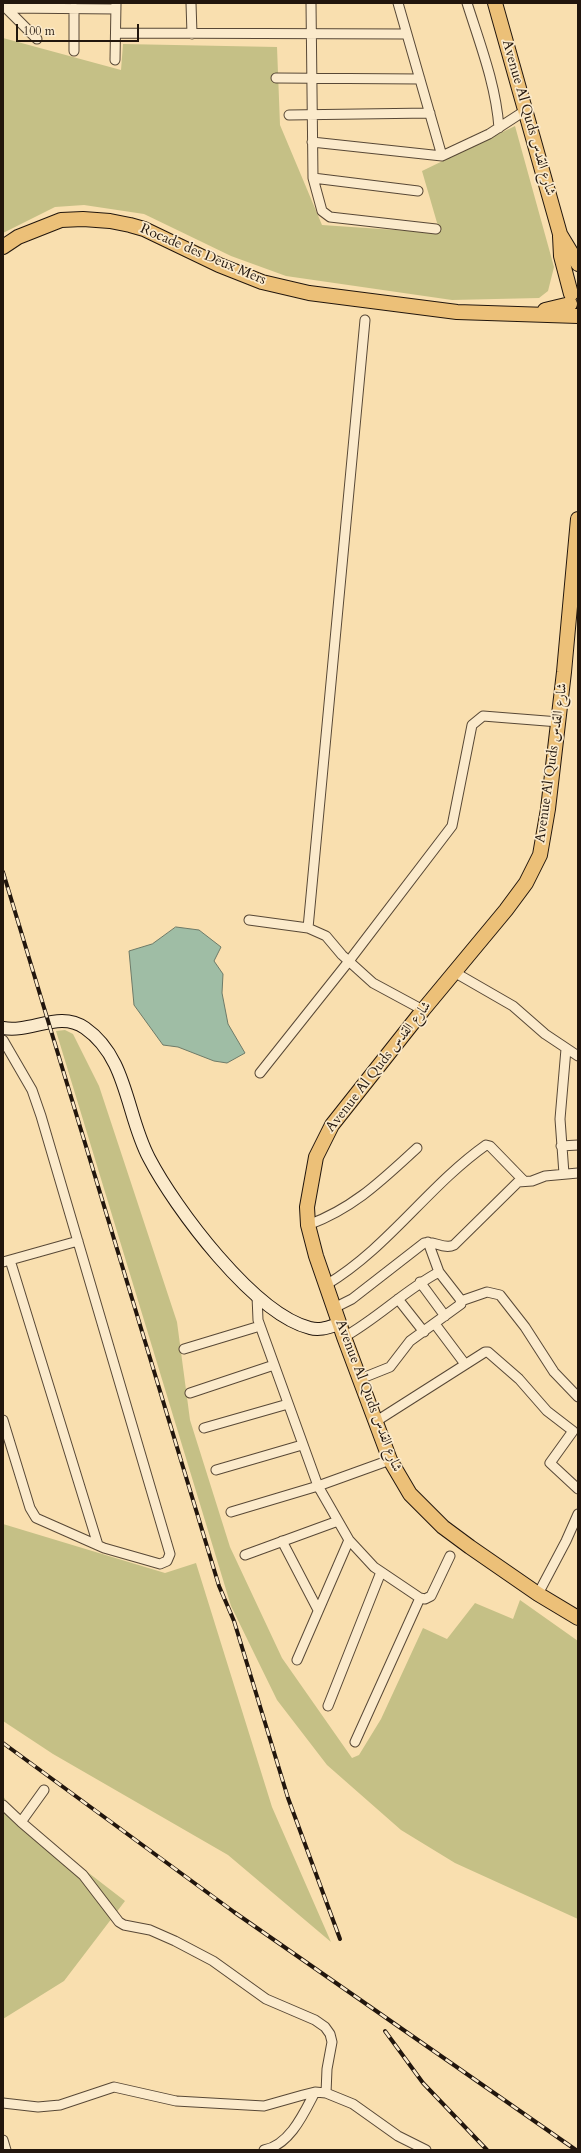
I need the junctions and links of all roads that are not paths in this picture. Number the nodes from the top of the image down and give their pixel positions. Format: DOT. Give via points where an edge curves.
graph roads {
  1 [pos="191,3"];
  2 [pos="311,3"];
  3 [pos="398,3"];
  4 [pos="467,3"];
  5 [pos="495,3"];
  6 [pos="116,6"];
  7 [pos="4,7"];
  8 [pos="74,8"];
  9 [pos="116,33"];
  10 [pos="311,33"];
  11 [pos="192,34"];
  12 [pos="407,34"];
  13 [pos="37,39"];
  14 [pos="74,51"];
  15 [pos="116,60"];
  16 [pos="276,78"];
  17 [pos="311,78"];
  18 [pos="420,79"];
  19 [pos="526,110"];
  20 [pos="430,113"];
  21 [pos="289,114"];
  22 [pos="313,114"];
  23 [pos="499,128"];
  24 [pos="312,142"];
  25 [pos="442,156"];
  26 [pos="313,178"];
  27 [pos="418,191"];
  28 [pos="436,228"];
  29 [pos="560,234"];
  30 [pos="3,247"];
  31 [pos="578,264"];
  32 [pos="573,294"];
  33 [pos="528,314"];
  34 [pos="578,316"];
  35 [pos="365,320"];
  36 [pos="578,519"];
  37 [pos="559,722"];
  38 [pos="249,920"];
  39 [pos="308,928"];
  40 [pos="349,962"];
  41 [pos="454,972"];
  42 [pos="423,1010"];
  43 [pos="3,1028"];
  44 [pos="3,1040"];
  45 [pos="566,1049"];
  46 [pos="578,1056"];
  47 [pos="260,1073"];
  48 [pos="578,1145"];
  49 [pos="561,1146"];
  50 [pos="417,1148"];
  51 [pos="578,1173"];
  52 [pos="564,1174"];
  53 [pos="524,1181"];
  54 [pos="308,1225"];
  55 [pos="78,1241"];
  56 [pos="428,1242"];
  57 [pos="7,1261"];
  58 [pos="439,1272"];
  59 [pos="420,1282"];
  60 [pos="326,1285"];
  61 [pos="257,1296"];
  62 [pos="398,1299"];
  63 [pos="461,1301"];
  64 [pos="334,1308"];
  65 [pos="445,1316"];
  66 [pos="339,1324"];
  67 [pos="435,1324"];
  68 [pos="260,1326"];
  69 [pos="424,1332"];
  70 [pos="344,1337"];
  71 [pos="184,1349"];
  72 [pos="465,1364"];
  73 [pos="274,1365"];
  74 [pos="360,1379"];
  75 [pos="190,1393"];
  76 [pos="578,1397"];
  77 [pos="288,1404"];
  78 [pos="3,1420"];
  79 [pos="375,1422"];
  80 [pos="204,1428"];
  81 [pos="575,1433"];
  82 [pos="302,1445"];
  83 [pos="390,1460"];
  84 [pos="216,1470"];
  85 [pos="318,1486"];
  86 [pos="578,1489"];
  87 [pos="231,1512"];
  88 [pos="578,1514"];
  89 [pos="338,1521"];
  90 [pos="349,1540"];
  91 [pos="282,1541"];
  92 [pos="98,1545"];
  93 [pos="245,1555"];
  94 [pos="450,1556"];
  95 [pos="381,1572"];
  96 [pos="538,1594"];
  97 [pos="420,1598"];
  98 [pos="318,1610"];
  99 [pos="578,1618"];
  100 [pos="297,1660"];
  101 [pos="328,1706"];
  102 [pos="355,1742"];
  103 [pos="44,1790"];
  104 [pos="3,1805"];
  105 [pos="21,1822"];
  106 [pos="315,2092"];
  107 [pos="326,2093"];
  108 [pos="3,2103"];
  109 [pos="3,2140"];
  110 [pos="6,2150"];
  111 [pos="264,2150"];
  112 [pos="426,2150"];
  1 -- 11 [label="street"];
  2 -- 10 [label="street"];
  3 -- 12 [label="street"];
  4 -- 23 [label="street" via="487,66"];
  5 -- 19 [label="main road, Avenue Al Quds شارع القدس"];
  6 -- 8 [label="street"];
  6 -- 9 [label="street"];
  7 -- 8 [label="street"];
  7 -- 13 [label="street"];
  8 -- 14 [label="street"];
  9 -- 11 [label="street"];
  9 -- 15 [label="street"];
  10 -- 11 [label="street"];
  10 -- 12 [label="street"];
  10 -- 17 [label="street"];
  12 -- 18 [label="street"];
  16 -- 17 [label="street"];
  17 -- 18 [label="street"];
  17 -- 22 [label="street"];
  18 -- 20 [label="street"];
  19 -- 23 [label="street"];
  19 -- 29 [label="main road, Avenue Al Quds شارع القدس"];
  20 -- 22 [label="street"];
  20 -- 25 [label="street"];
  21 -- 22 [label="street"];
  22 -- 24 [label="street"];
  23 -- 25 [label="street"];
  24 -- 25 [label="street"];
  24 -- 26 [label="street"];
  26 -- 27 [label="street"];
  26 -- 28 [label="street" via="322,211 330,217"];
  29 -- 31 [label="main road, Avenue Al Quds شارع القدس"];
  29 -- 32 [label="main road, Avenue Al Quds شارع القدس" via="561,256"];
  30 -- 33 [label="main road, Rocade des Deux Mers" via="18,237 61,220 110,221 144,229 219,265 262,282 308,293 450,311"];
  32 -- 33 [label="main road, Rocade des Deux Mers"];
  32 -- 34 [label="main road, Avenue Al Quds شارع القدس"];
  33 -- 34 [label="main road, Rocade des Deux Mers"];
  35 -- 39 [label="street"];
  36 -- 37 [label="main road, Avenue Al Quds شارع القدس"];
  37 -- 40 [label="street" via="483,716 472,725 452,826"];
  37 -- 41 [label="main road, Avenue Al Quds شارع القدس" via="548,809 537,862 526,883 506,910"];
  38 -- 39 [label="street"];
  39 -- 40 [label="street" via="326,936"];
  40 -- 42 [label="street" via="373,983"];
  40 -- 47 [label="street"];
  41 -- 42 [label="main road, Avenue Al Quds شارع القدس"];
  41 -- 45 [label="street" via="513,1006"];
  42 -- 54 [label="main road, Avenue Al Quds شارع القدس" via="341,1113 326,1136 316,1157 308,1207"];
  43 -- 61 [label="main road" via="23,1028 69,1020 98,1038 110,1052 118,1069 141,1142 158,1174 212,1250"];
  44 -- 55 [label="street" via="32,1090"];
  45 -- 46 [label="street"];
  45 -- 49 [label="street" via="560,1111"];
  48 -- 49 [label="street"];
  49 -- 52 [label="street"];
  50 -- 54 [label="street" via="350,1206"];
  51 -- 52 [label="street"];
  52 -- 53 [label="street"];
  53 -- 56 [label="street" via="515,1184 478,1223 451,1246"];
  53 -- 60 [label="street" via="490,1146 486,1145 364,1258"];
  54 -- 60 [label="main road, Avenue Al Quds شارع القدس"];
  55 -- 57 [label="street"];
  55 -- 92 [label="street" via="170,1554 165,1564 160,1564"];
  56 -- 58 [label="street"];
  56 -- 64 [label="street" via="352,1299"];
  57 -- 92 [label="street"];
  58 -- 59 [label="street"];
  58 -- 63 [label="street"];
  59 -- 62 [label="street"];
  59 -- 65 [label="street"];
  60 -- 64 [label="main road, Avenue Al Quds شارع القدس"];
  61 -- 66 [label="main road" via="279,1314 310,1328"];
  61 -- 68 [label="street" via="256,1310"];
  62 -- 69 [label="street"];
  62 -- 70 [label="street" via="366,1324"];
  63 -- 65 [label="street"];
  63 -- 76 [label="street" via="487,1292 500,1295 525,1326 558,1378"];
  64 -- 66 [label="main road, Avenue Al Quds شارع القدس"];
  65 -- 67 [label="street"];
  66 -- 70 [label="main road, Avenue Al Quds شارع القدس"];
  67 -- 69 [label="street"];
  67 -- 72 [label="street"];
  68 -- 71 [label="street"];
  68 -- 73 [label="street"];
  69 -- 74 [label="street" via="410,1341 390,1367"];
  70 -- 74 [label="main road, Avenue Al Quds شارع القدس"];
  72 -- 79 [label="street"];
  72 -- 81 [label="street" via="489,1352 519,1379 547,1411"];
  73 -- 75 [label="street"];
  73 -- 77 [label="street"];
  74 -- 79 [label="main road, Avenue Al Quds شارع القدس"];
  77 -- 80 [label="street"];
  77 -- 82 [label="street"];
  78 -- 92 [label="street" via="34,1515"];
  79 -- 83 [label="main road, Avenue Al Quds شارع القدس"];
  81 -- 86 [label="street" via="550,1463"];
  82 -- 84 [label="street"];
  82 -- 85 [label="street"];
  83 -- 85 [label="street"];
  83 -- 96 [label="main road, Avenue Al Quds شارع القدس" via="410,1494 437,1522"];
  85 -- 87 [label="street"];
  85 -- 89 [label="street"];
  88 -- 96 [label="street"];
  89 -- 90 [label="street"];
  89 -- 91 [label="street"];
  90 -- 95 [label="street"];
  90 -- 98 [label="street"];
  91 -- 93 [label="street"];
  91 -- 98 [label="street"];
  94 -- 97 [label="street" via="431,1596"];
  95 -- 97 [label="street"];
  95 -- 101 [label="street"];
  96 -- 99 [label="main road, Avenue Al Quds شارع القدس"];
  97 -- 102 [label="street"];
  98 -- 100 [label="street"];
  103 -- 105 [label="street"];
  104 -- 105 [label="street"];
  105 -- 107 [label="street" via="83,1875 119,1922 150,1930 175,1941 213,1961 266,1999 315,2020 325,2027 332,2042"];
  106 -- 107 [label="street"];
  106 -- 108 [label="street" via="264,2106 176,2101 114,2087 60,2105 38,2107"];
  106 -- 111 [label="street" via="288,2135 274,2147"];
  107 -- 112 [label="street" via="353,2104 398,2136"];
  109 -- 110 [label="street"];
}
